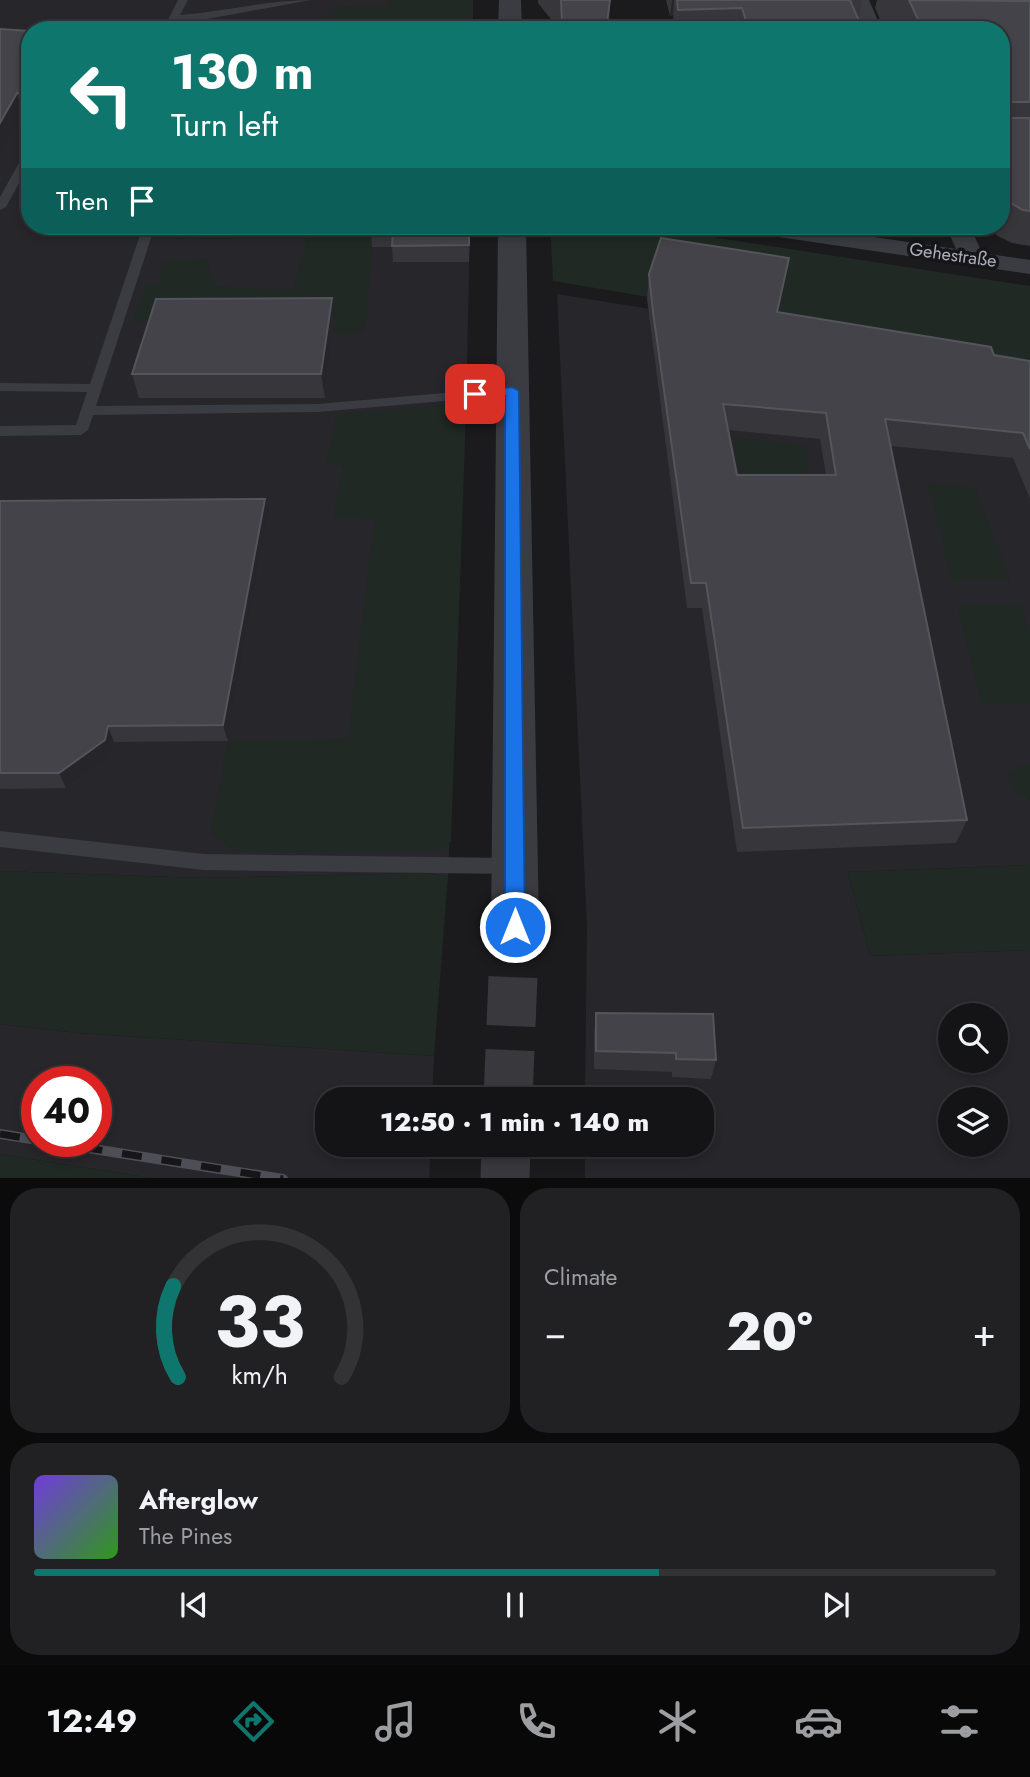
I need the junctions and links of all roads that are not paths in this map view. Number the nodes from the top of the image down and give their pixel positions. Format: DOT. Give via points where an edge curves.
graph roads {
  1 [pos="183,0"];
  2 [pos="306,0"];
  3 [pos="510,0"];
  4 [pos="860,0"];
  5 [pos="174,18"];
  6 [pos="173,21"];
  7 [pos="510,21"];
  8 [pos="869,21"];
  9 [pos="21,168"];
  10 [pos="0,207"];
  11 [pos="146,235"];
  12 [pos="512,235"];
  13 [pos="814,235"];
  14 [pos="962,235"];
  15 [pos="972,258"];
  16 [pos="1030,267"];
  17 [pos="0,387"];
  18 [pos="96,388"];
  19 [pos="512,391"];
  20 [pos="87,411"];
  21 [pos="0,431"];
  22 [pos="0,839"];
  23 [pos="515,867"];
  24 [pos="515,927"];
  1 -- 5 [label="lane"];
  2 -- 5 [label="lane"];
  3 -- 7 [label="street"];
  4 -- 8 [label="street"];
  5 -- 6 [label="lane"];
  9 -- 10 [label="lane"];
  11 -- 18 [label="lane"];
  12 -- 19 [label="street"];
  13 -- 15 [label="street, Gehestraße"];
  14 -- 15 [label="street"];
  15 -- 16 [label="street, Gehestraße"];
  17 -- 18 [label="lane"];
  18 -- 20 [label="lane"];
  19 -- 20 [label="lane" via="318,408"];
  19 -- 23 [label="street"];
  20 -- 21 [label="lane" via="81,429"];
  22 -- 23 [label="lane" via="204,862"];
  23 -- 24 [label="street"];
}
